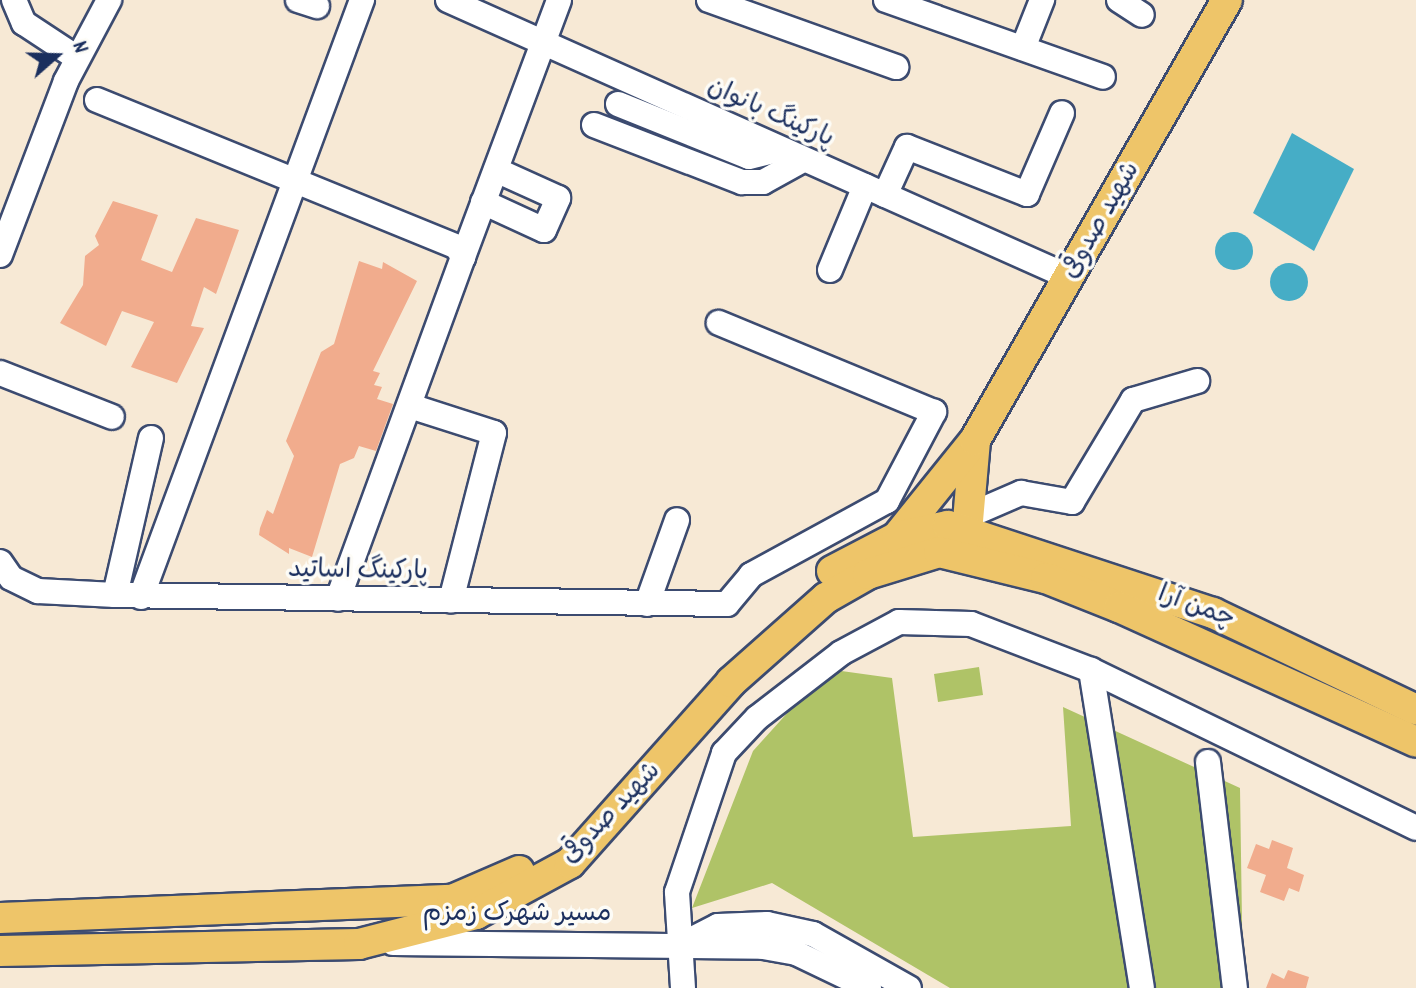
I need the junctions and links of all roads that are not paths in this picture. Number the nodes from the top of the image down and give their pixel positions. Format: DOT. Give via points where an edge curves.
graph roads {
  1 [pos="14,0"];
  2 [pos="109,0"];
  3 [pos="362,0"];
  4 [pos="448,0"];
  5 [pos="559,0"];
  6 [pos="709,0"];
  7 [pos="886,0"];
  8 [pos="1042,0"];
  9 [pos="1119,0"];
  10 [pos="1227,0"];
  11 [pos="1142,15"];
  12 [pos="544,43"];
  13 [pos="1023,48"];
  14 [pos="77,58"];
  15 [pos="896,67"];
  16 [pos="1103,77"];
  17 [pos="97,100"];
  18 [pos="618,104"];
  19 [pos="1062,113"];
  20 [pos="594,125"];
  21 [pos="780,149"];
  22 [pos="803,160"];
  23 [pos="496,170"];
  24 [pos="293,186"];
  25 [pos="875,191"];
  26 [pos="483,202"];
  27 [pos="0,255"];
  28 [pos="463,257"];
  29 [pos="830,270"];
  30 [pos="1069,277"];
  31 [pos="719,323"];
  32 [pos="0,373"];
  33 [pos="1197,381"];
  34 [pos="410,406"];
  35 [pos="112,417"];
  36 [pos="151,438"];
  37 [pos="975,440"];
  38 [pos="677,520"];
  39 [pos="969,535"];
  40 [pos="897,537"];
  41 [pos="0,562"];
  42 [pos="115,595"];
  43 [pos="141,597"];
  44 [pos="338,599"];
  45 [pos="451,601"];
  46 [pos="647,604"];
  47 [pos="1270,636"];
  48 [pos="1091,670"];
  49 [pos="1251,671"];
  50 [pos="1343,671"];
  51 [pos="1327,706"];
  52 [pos="1416,710"];
  53 [pos="1416,742"];
  54 [pos="1208,762"];
  55 [pos="1416,828"];
  56 [pos="0,918"];
  57 [pos="475,928"];
  58 [pos="675,948"];
  59 [pos="0,951"];
  60 [pos="683,988"];
  61 [pos="869,988"];
  62 [pos="909,988"];
  63 [pos="1142,988"];
  64 [pos="1235,988"];
  1 -- 14 [label="street" via="24,23"];
  2 -- 14 [label="street"];
  3 -- 24 [label="street"];
  4 -- 12 [label="street, پارکینگ بانوان"];
  5 -- 12 [label="street"];
  6 -- 15 [label="street"];
  7 -- 13 [label="street"];
  8 -- 13 [label="street"];
  9 -- 11 [label="street"];
  10 -- 30 [label="main road, شهید صدوقی"];
  12 -- 21 [label="street, پارکینگ بانوان"];
  12 -- 23 [label="street"];
  13 -- 16 [label="street"];
  14 -- 27 [label="street"];
  17 -- 24 [label="street"];
  18 -- 21 [label="street" via="749,157"];
  19 -- 25 [label="street" via="1027,194 907,147"];
  20 -- 22 [label="street" via="742,182 763,182"];
  21 -- 22 [label="street, پارکینگ بانوان"];
  22 -- 25 [label="street, پارکینگ بانوان"];
  23 -- 26 [label="street"];
  23 -- 26 [label="street" via="558,198 544,230"];
  24 -- 28 [label="street" via="457,247"];
  24 -- 43 [label="street"];
  25 -- 29 [label="street"];
  25 -- 30 [label="street, پارکینگ بانوان"];
  26 -- 28 [label="street"];
  28 -- 34 [label="street"];
  30 -- 37 [label="main road, شهید صدوقی"];
  31 -- 46 [label="street, پارکینگ اساتید" via="934,412 887,501 788,551 751,575 727,604"];
  32 -- 35 [label="street"];
  33 -- 39 [label="street" via="1133,400 1072,502 1021,493"];
  34 -- 44 [label="street"];
  34 -- 45 [label="street" via="494,433"];
  36 -- 42 [label="street"];
  37 -- 39 [label="main road"];
  37 -- 40 [label="main road, شهید صدوقی"];
  38 -- 46 [label="street"];
  39 -- 40 [label="main road, شهید صدوقی" via="948,526"];
  39 -- 47 [label="main road, چمن آرا"];
  39 -- 49 [label="main road, چمن آرا"];
  39 -- 57 [label="main road, شهید صدوقی" via="826,598 731,682 570,863"];
  40 -- 56 [label="main road, شهید صدوقی" via="783,607 719,666 559,846 508,878 452,900 393,906"];
  41 -- 42 [label="street, پارکینگ اساتید" via="11,578 38,591"];
  42 -- 43 [label="street, پارکینگ اساتید"];
  43 -- 44 [label="street, پارکینگ اساتید"];
  44 -- 45 [label="street, پارکینگ اساتید"];
  45 -- 46 [label="street, پارکینگ اساتید"];
  47 -- 49 [label="main road" via="1275,660"];
  47 -- 50 [label="main road, چمن آرا"];
  48 -- 55 [label="street"];
  48 -- 58 [label="street" via="971,624 933,621 899,622 841,653 757,718 724,753 677,892"];
  48 -- 63 [label="street"];
  49 -- 51 [label="main road, چمن آرا"];
  50 -- 51 [label="main road" via="1319,677"];
  50 -- 52 [label="main road, چمن آرا"];
  51 -- 53 [label="main road, چمن آرا"];
  54 -- 64 [label="street"];
  57 -- 58 [label="street, مسیر شهرک زمزم"];
  57 -- 59 [label="main road, شهید صدوقی" via="359,944"];
  58 -- 60 [label="street"];
  58 -- 61 [label="street, مسیر شهرک زمزم" via="796,953"];
  58 -- 62 [label="street" via="718,926 767,924 813,934"];
}
